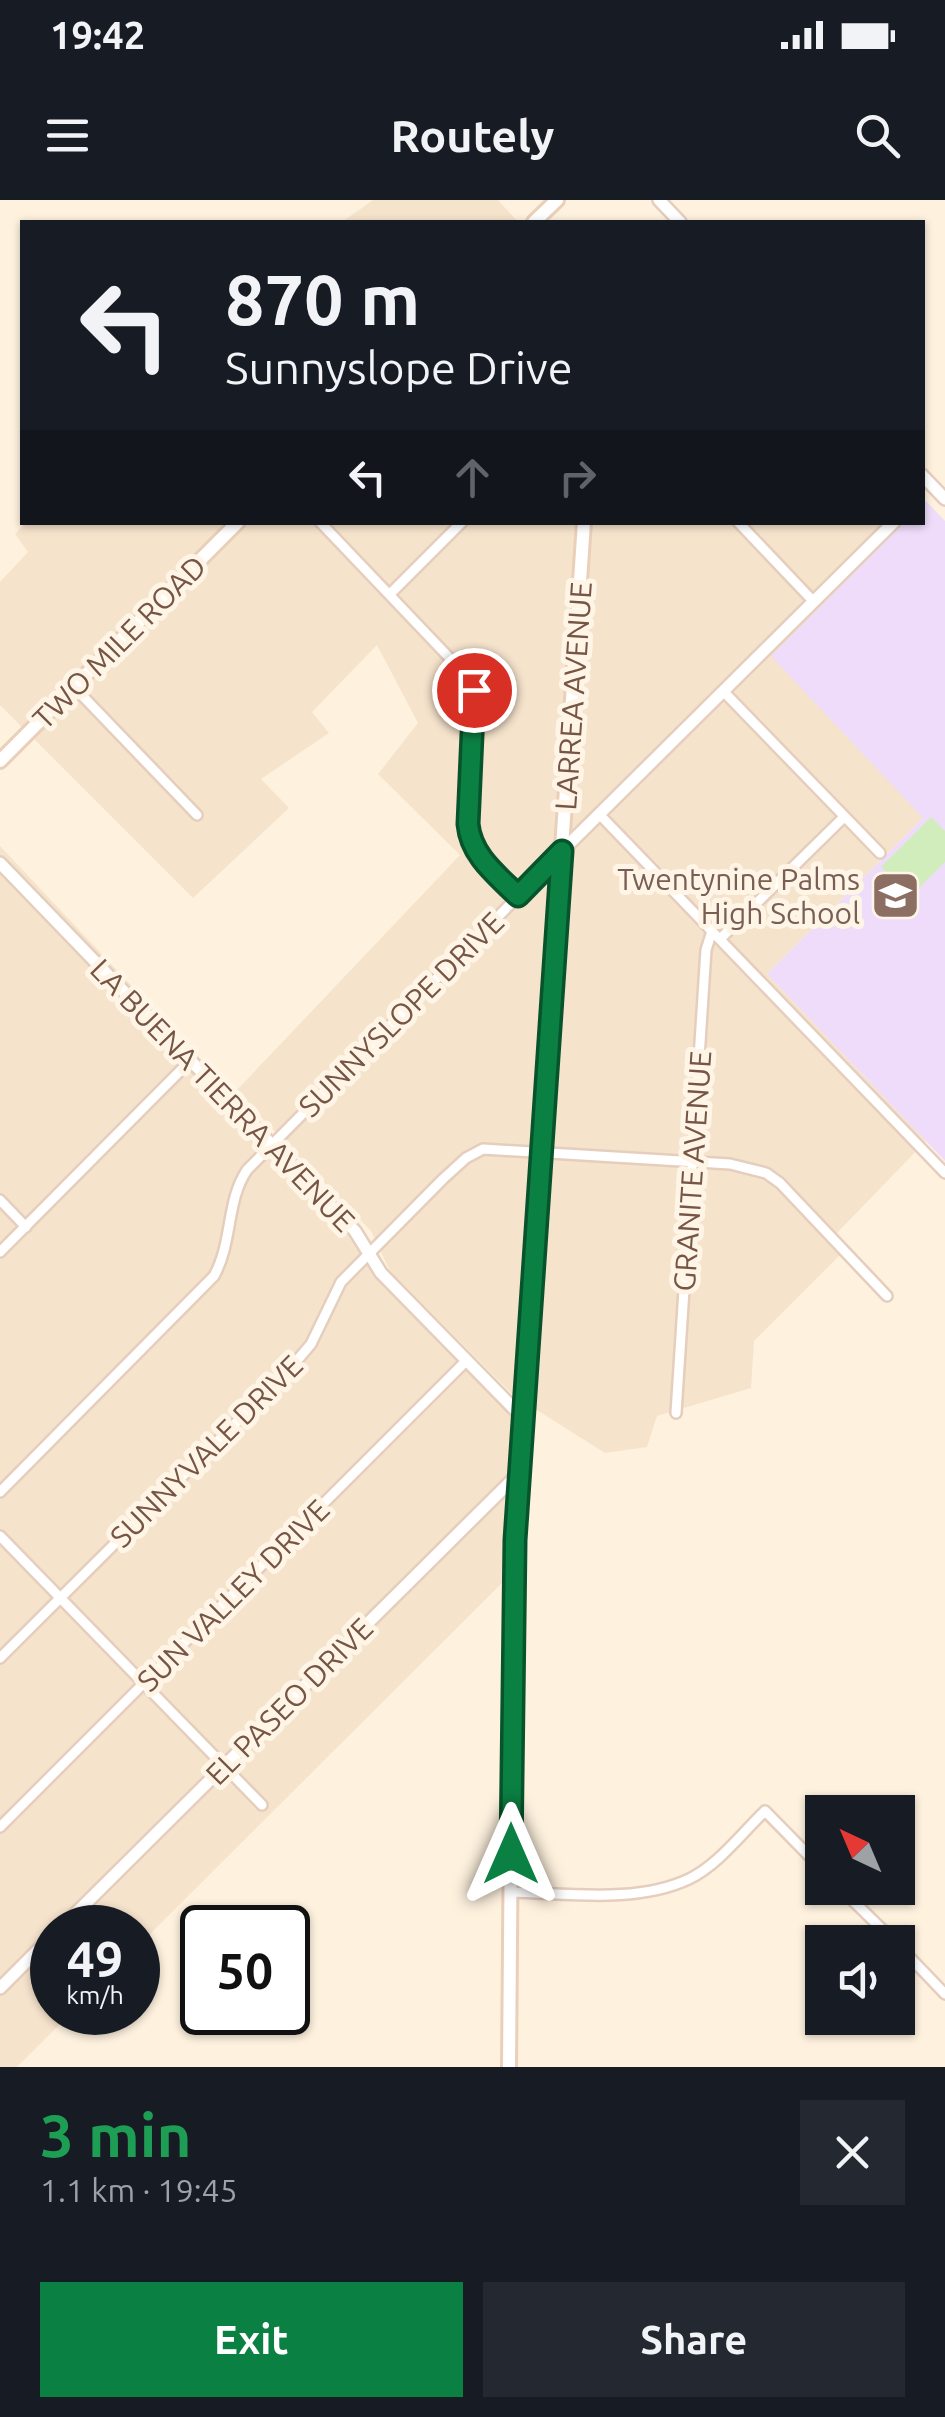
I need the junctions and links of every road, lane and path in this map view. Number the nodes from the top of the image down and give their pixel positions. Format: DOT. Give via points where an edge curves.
graph roads {
  1 [pos="557,200"];
  2 [pos="659,200"];
  3 [pos="537,220"];
  4 [pos="678,220"];
  5 [pos="926,485"];
  6 [pos="945,499"];
  7 [pos="235,525"];
  8 [pos="323,525"];
  9 [pos="459,525"];
  10 [pos="584,525"];
  11 [pos="741,525"];
  12 [pos="891,525"];
  13 [pos="390,594"];
  14 [pos="814,602"];
  15 [pos="74,687"];
  16 [pos="724,692"];
  17 [pos="0,761"];
  18 [pos="600,814"];
  19 [pos="197,816"];
  20 [pos="844,816"];
  21 [pos="562,851"];
  22 [pos="880,853"];
  23 [pos="0,863"];
  24 [pos="518,896"];
  25 [pos="712,931"];
  26 [pos="720,939"];
  27 [pos="189,1062"];
  28 [pos="271,1145"];
  29 [pos="541,1151"];
  30 [pos="694,1160"];
  31 [pos="945,1173"];
  32 [pos="0,1200"];
  33 [pos="26,1227"];
  34 [pos="0,1252"];
  35 [pos="370,1253"];
  36 [pos="887,1296"];
  37 [pos="465,1362"];
  38 [pos="676,1412"];
  39 [pos="522,1418"];
  40 [pos="518,1474"];
  41 [pos="0,1492"];
  42 [pos="0,1536"];
  43 [pos="60,1598"];
  44 [pos="0,1658"];
  45 [pos="144,1683"];
  46 [pos="224,1766"];
  47 [pos="262,1805"];
  48 [pos="0,1827"];
  49 [pos="805,1852"];
  50 [pos="510,1892"];
  51 [pos="84,1905"];
  52 [pos="857,1905"];
  53 [pos="877,1925"];
  54 [pos="30,1958"];
  55 [pos="915,1963"];
  56 [pos="0,1988"];
  57 [pos="945,1994"];
  58 [pos="509,2067"];
  1 -- 3 [label="main road"];
  2 -- 4 [label="street"];
  5 -- 6 [label="street"];
  7 -- 15 [label="main road, TWO MILE ROAD"];
  8 -- 13 [label="street"];
  9 -- 13 [label="street"];
  10 -- 21 [label="main road, LARREA AVENUE"];
  11 -- 14 [label="street"];
  12 -- 14 [label="street, SUNNYSLOPE DRIVE"];
  13 -- 24 [label="street" via="474,690 470,838"];
  14 -- 16 [label="street, SUNNYSLOPE DRIVE"];
  15 -- 17 [label="main road, TWO MILE ROAD"];
  15 -- 19 [label="street"];
  16 -- 18 [label="street, SUNNYSLOPE DRIVE"];
  16 -- 20 [label="street"];
  18 -- 21 [label="street, SUNNYSLOPE DRIVE"];
  18 -- 25 [label="street"];
  20 -- 22 [label="street"];
  20 -- 26 [label="street"];
  21 -- 24 [label="street, SUNNYSLOPE DRIVE"];
  21 -- 29 [label="main road, LARREA AVENUE"];
  23 -- 27 [label="street, LA BUENA TIERRA AVENUE"];
  24 -- 28 [label="street, SUNNYSLOPE DRIVE"];
  25 -- 26 [label="street"];
  25 -- 30 [label="street, GRANITE AVENUE"];
  26 -- 31 [label="street"];
  27 -- 28 [label="street, LA BUENA TIERRA AVENUE"];
  27 -- 33 [label="street"];
  28 -- 35 [label="street, LA BUENA TIERRA AVENUE"];
  28 -- 41 [label="street, SUNNYSLOPE DRIVE" via="242,1177 214,1276"];
  29 -- 30 [label="street, SUNNYVALE DRIVE"];
  29 -- 35 [label="street, SUNNYVALE DRIVE" via="483,1149 466,1158"];
  29 -- 39 [label="main road, LARREA AVENUE"];
  30 -- 36 [label="street, SUNNYVALE DRIVE" via="766,1173"];
  30 -- 38 [label="street, GRANITE AVENUE"];
  32 -- 33 [label="street"];
  33 -- 34 [label="street"];
  35 -- 37 [label="street, LA BUENA TIERRA AVENUE"];
  35 -- 43 [label="street, SUNNYVALE DRIVE" via="341,1282 311,1344 288,1370"];
  37 -- 39 [label="street, LA BUENA TIERRA AVENUE"];
  37 -- 45 [label="street, SUN VALLEY DRIVE"];
  39 -- 40 [label="main road, LARREA AVENUE"];
  40 -- 46 [label="street, EL PASEO DRIVE"];
  40 -- 50 [label="main road, LARREA AVENUE"];
  42 -- 43 [label="street"];
  43 -- 44 [label="street, SUNNYVALE DRIVE"];
  43 -- 45 [label="street"];
  45 -- 46 [label="street"];
  45 -- 48 [label="street, SUN VALLEY DRIVE"];
  46 -- 47 [label="street"];
  46 -- 51 [label="street, EL PASEO DRIVE"];
  49 -- 50 [label="street" via="765,1811 691,1878 630,1893"];
  50 -- 58 [label="main road, LARREA AVENUE"];
  52 -- 53 [label="street"];
  54 -- 56 [label="street"];
  55 -- 57 [label="street"];
}
